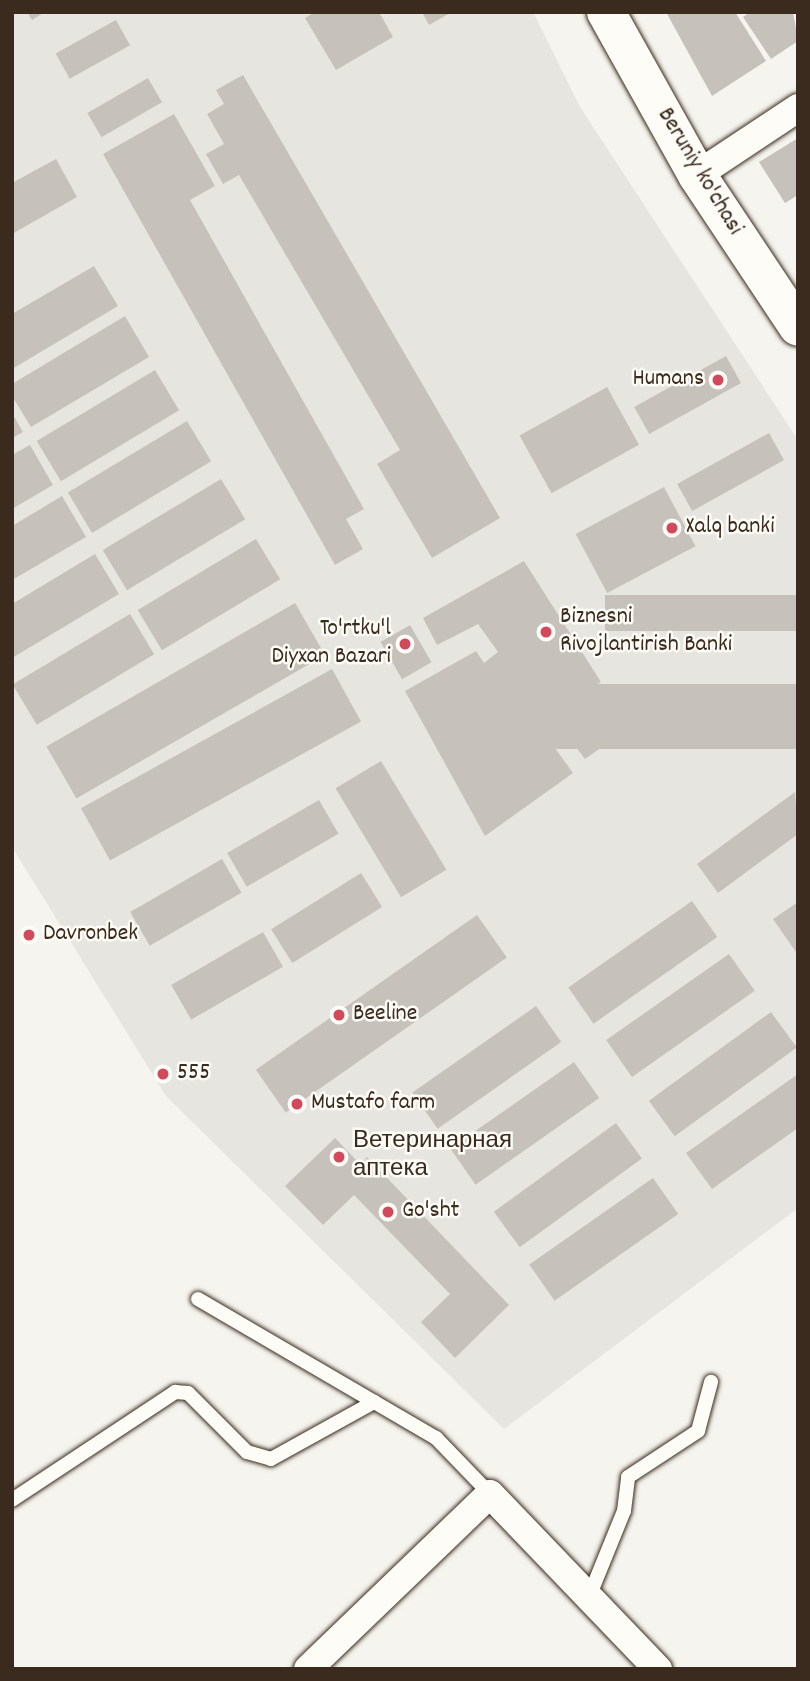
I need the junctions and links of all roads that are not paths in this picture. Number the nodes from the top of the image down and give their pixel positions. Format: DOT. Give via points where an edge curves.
graph roads {
  1 [pos="606,12"];
  2 [pos="798,108"];
  3 [pos="697,175"];
  4 [pos="798,327"];
  5 [pos="198,1299"];
  6 [pos="711,1382"];
  7 [pos="374,1402"];
  8 [pos="490,1494"];
  9 [pos="12,1500"];
  10 [pos="589,1597"];
  11 [pos="308,1669"];
  12 [pos="657,1669"];
  1 -- 3 [label="main road, Beruniy ko'chasi"];
  2 -- 3 [label="street"];
  3 -- 4 [label="main road, Beruniy ko'chasi"];
  5 -- 7 [label="lane"];
  6 -- 10 [label="lane" via="698,1431 628,1477 624,1511"];
  7 -- 8 [label="lane" via="436,1438"];
  7 -- 9 [label="lane" via="271,1459 247,1452 188,1393 175,1392"];
  8 -- 10 [label="street"];
  8 -- 11 [label="street"];
  10 -- 12 [label="street"];
}
